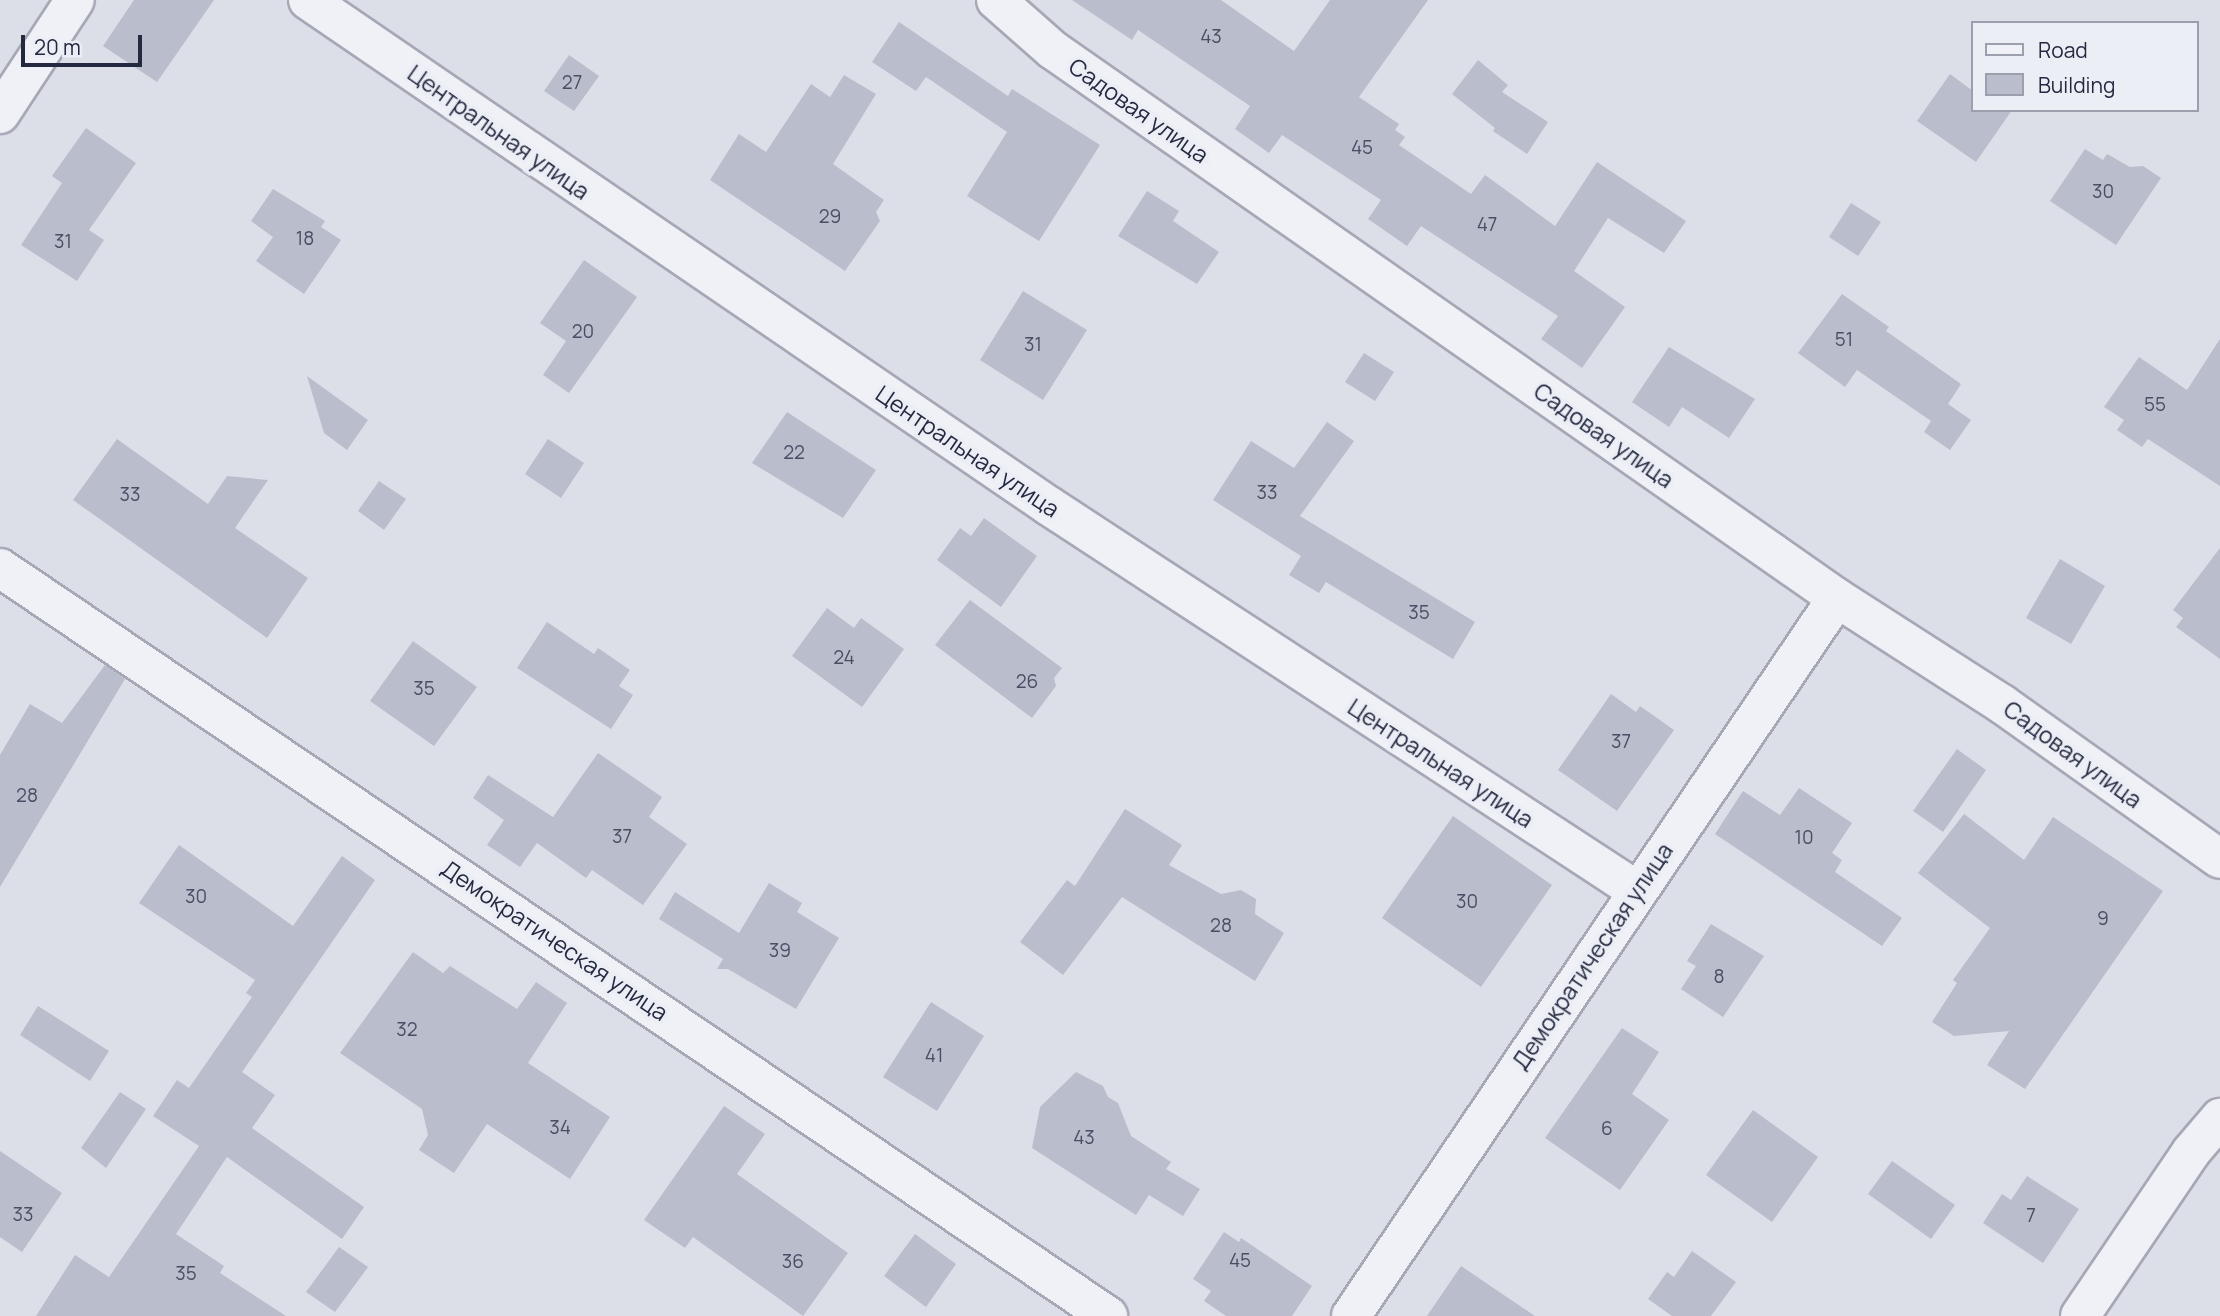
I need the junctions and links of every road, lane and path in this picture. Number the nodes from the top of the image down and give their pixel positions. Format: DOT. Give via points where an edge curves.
graph roads {
  1 [pos="75,0"];
  2 [pos="308,0"];
  3 [pos="996,0"];
  4 [pos="0,114"];
  5 [pos="0,568"];
  6 [pos="1837,598"];
  7 [pos="2220,859"];
  8 [pos="1636,890"];
  9 [pos="2220,1118"];
  10 [pos="1108,1316"];
  11 [pos="1350,1316"];
  12 [pos="2080,1316"];
  1 -- 4 [label="street"];
  2 -- 8 [label="street, Центральная улица" via="1049,506"];
  3 -- 6 [label="street, Садовая улица" via="1053,50"];
  5 -- 10 [label="street, Демократическая улица"];
  6 -- 7 [label="street, Садовая улица" via="2003,704"];
  6 -- 8 [label="street, Демократическая улица"];
  8 -- 11 [label="street, Демократическая улица"];
  9 -- 12 [label="street" via="2191,1152"];
}
